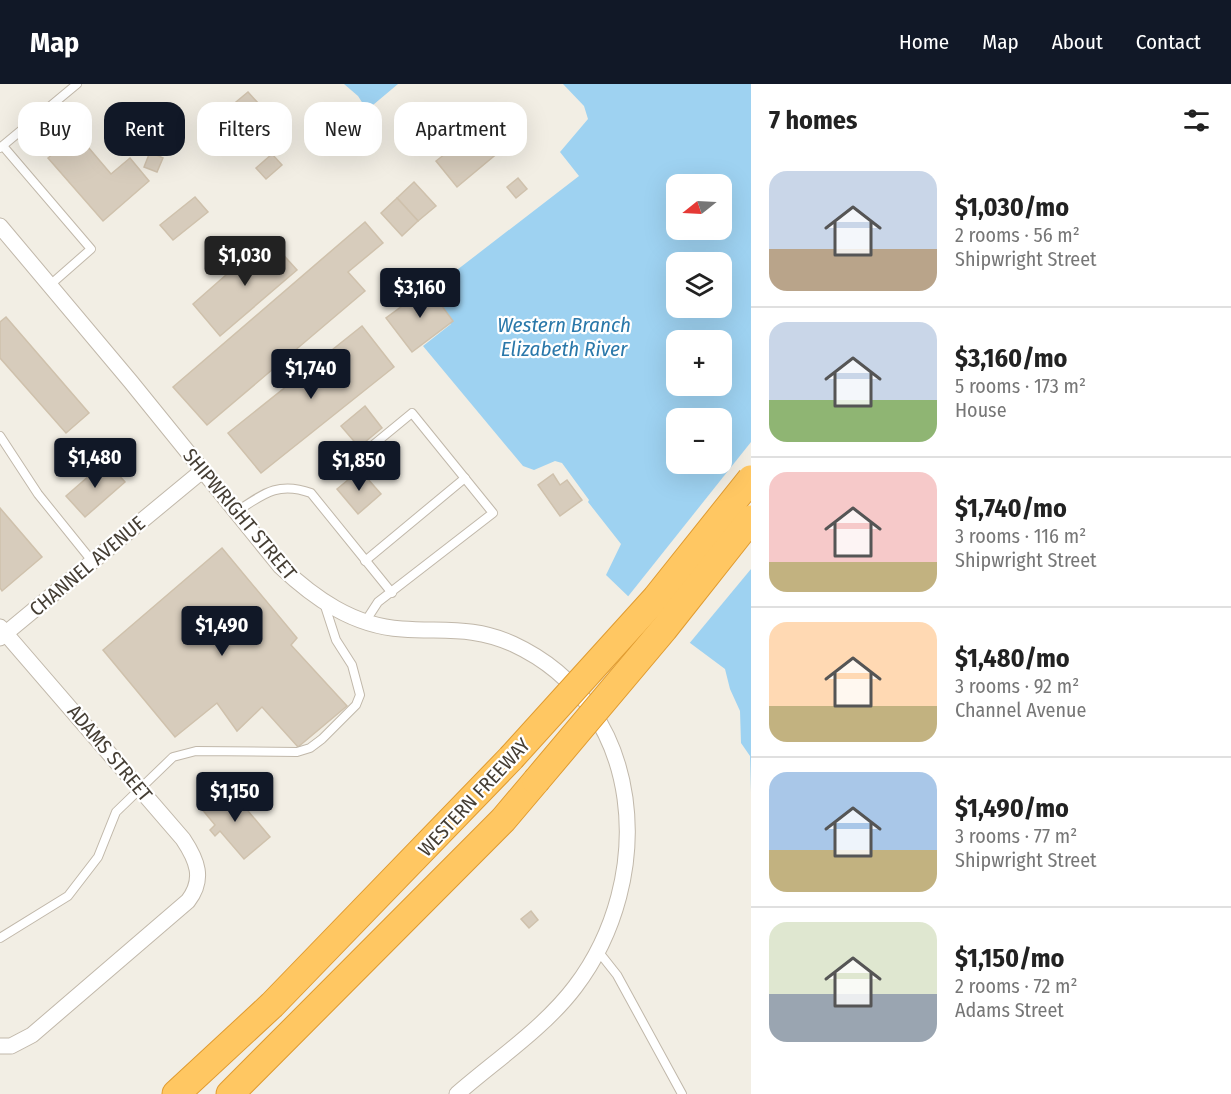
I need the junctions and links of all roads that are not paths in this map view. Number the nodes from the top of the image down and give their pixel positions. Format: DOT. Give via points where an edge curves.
graph roads {
  1 [pos="77,84"];
  2 [pos="1,147"];
  3 [pos="0,226"];
  4 [pos="50,285"];
  5 [pos="0,436"];
  6 [pos="367,450"];
  7 [pos="202,471"];
  8 [pos="465,478"];
  9 [pos="751,479"];
  10 [pos="236,512"];
  11 [pos="751,519"];
  12 [pos="92,561"];
  13 [pos="365,561"];
  14 [pos="392,593"];
  15 [pos="324,603"];
  16 [pos="365,622"];
  17 [pos="2,632"];
  18 [pos="140,789"];
  19 [pos="0,938"];
  20 [pos="598,951"];
  21 [pos="0,1046"];
  22 [pos="176,1094"];
  23 [pos="230,1094"];
  24 [pos="457,1094"];
  25 [pos="682,1094"];
  1 -- 2 [label="lane"];
  2 -- 4 [label="lane" via="91,249"];
  3 -- 4 [label="street, SHIPWRIGHT STREET"];
  4 -- 7 [label="street, SHIPWRIGHT STREET"];
  5 -- 12 [label="lane" via="38,494"];
  6 -- 8 [label="lane" via="412,413"];
  7 -- 10 [label="street, SHIPWRIGHT STREET"];
  7 -- 12 [label="street, CHANNEL AVENUE"];
  8 -- 13 [label="lane"];
  8 -- 14 [label="lane" via="493,513"];
  9 -- 22 [label="highway, WESTERN FREEWAY, bridge" via="656,598 512,758 280,997"];
  10 -- 13 [label="lane" via="270,490 294,487 311,494"];
  10 -- 15 [label="street, SHIPWRIGHT STREET" via="280,566"];
  11 -- 23 [label="highway, WESTERN FREEWAY, bridge" via="503,820"];
  12 -- 17 [label="street, CHANNEL AVENUE"];
  13 -- 14 [label="lane"];
  14 -- 16 [label="lane" via="378,602"];
  15 -- 16 [label="street, SHIPWRIGHT STREET"];
  15 -- 18 [label="lane" via="336,640 359,684 356,705 310,748 297,752 185,752 173,757"];
  16 -- 20 [label="street, SHIPWRIGHT STREET" via="402,629 470,630 513,644 562,674 591,707 611,748 625,802 629,838 620,898"];
  17 -- 18 [label="street, ADAMS STREET"];
  18 -- 19 [label="lane" via="116,812 98,857 68,896"];
  18 -- 21 [label="street, ADAMS STREET" via="183,839 198,868 195,891 39,1029 25,1040"];
  20 -- 24 [label="street, SHIPWRIGHT STREET" via="551,1013"];
  20 -- 25 [label="lane" via="616,975"];
}
